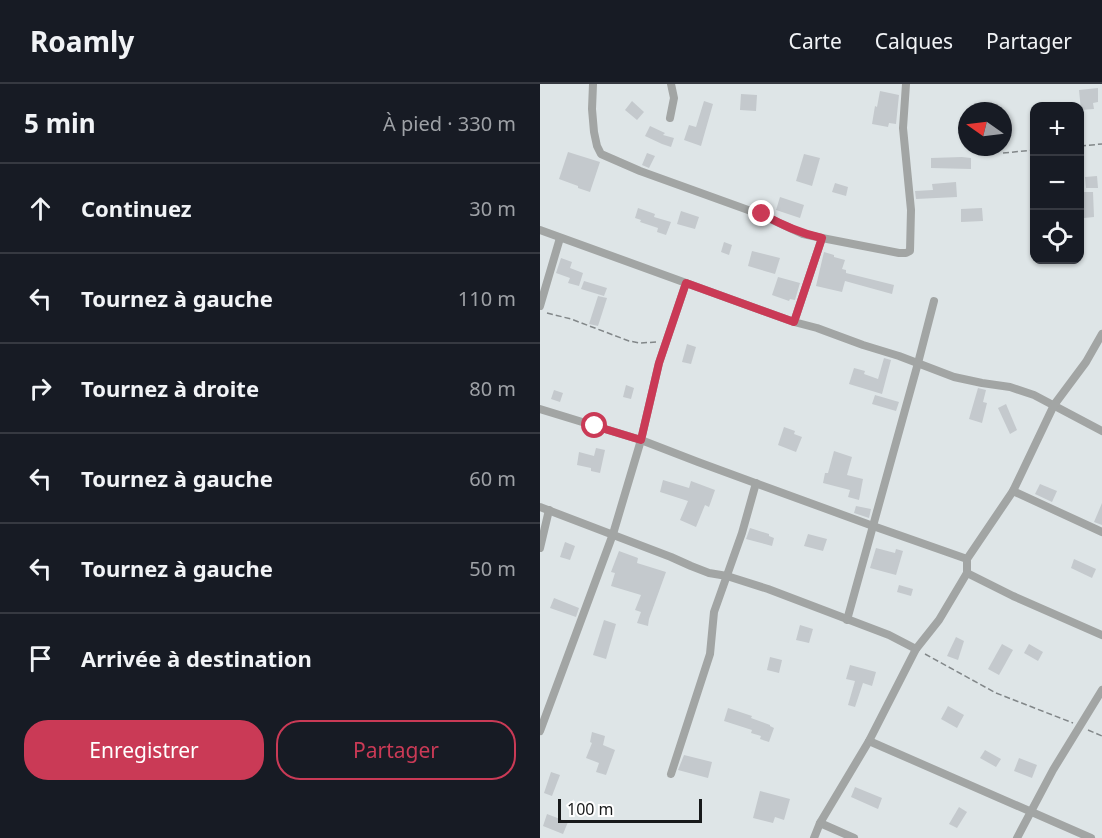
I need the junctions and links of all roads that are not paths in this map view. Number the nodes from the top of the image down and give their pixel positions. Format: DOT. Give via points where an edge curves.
graph roads {
  1 [pos="593,84"];
  2 [pos="671,84"];
  3 [pos="906,84"];
  4 [pos="670,118"];
  5 [pos="540,230"];
  6 [pos="560,238"];
  7 [pos="822,238"];
  8 [pos="686,283"];
  9 [pos="934,301"];
  10 [pos="540,306"];
  11 [pos="794,322"];
  12 [pos="1102,334"];
  13 [pos="918,363"];
  14 [pos="1054,405"];
  15 [pos="540,409"];
  16 [pos="1102,431"];
  17 [pos="641,440"];
  18 [pos="756,483"];
  19 [pos="1013,491"];
  20 [pos="540,507"];
  21 [pos="549,510"];
  22 [pos="873,526"];
  23 [pos="1102,532"];
  24 [pos="613,534"];
  25 [pos="540,548"];
  26 [pos="967,559"];
  27 [pos="967,573"];
  28 [pos="727,576"];
  29 [pos="848,620"];
  30 [pos="1102,635"];
  31 [pos="916,650"];
  32 [pos="1102,690"];
  33 [pos="540,731"];
  34 [pos="869,741"];
  35 [pos="671,774"];
  36 [pos="1031,813"];
  37 [pos="820,823"];
  38 [pos="814,838"];
  39 [pos="854,838"];
  40 [pos="1017,838"];
  41 [pos="1091,838"];
  1 -- 7 [label="street" via="594,132 601,154 762,214 803,234"];
  2 -- 4 [label="street" via="674,99"];
  3 -- 7 [label="street" via="903,128 911,210 910,251 898,253"];
  5 -- 6 [label="street"];
  6 -- 8 [label="street"];
  6 -- 10 [label="street"];
  7 -- 11 [label="street"];
  8 -- 11 [label="street"];
  8 -- 17 [label="street" via="657,372"];
  9 -- 13 [label="street"];
  11 -- 13 [label="street"];
  12 -- 14 [label="street"];
  13 -- 14 [label="street" via="954,377 1034,394"];
  13 -- 22 [label="street"];
  14 -- 16 [label="street"];
  14 -- 19 [label="street"];
  15 -- 17 [label="street"];
  17 -- 18 [label="street"];
  17 -- 24 [label="street"];
  18 -- 22 [label="street"];
  18 -- 28 [label="street"];
  19 -- 23 [label="street"];
  19 -- 26 [label="street"];
  20 -- 21 [label="street"];
  21 -- 24 [label="street"];
  21 -- 25 [label="street"];
  22 -- 26 [label="street"];
  22 -- 29 [label="street"];
  24 -- 28 [label="street" via="709,573"];
  24 -- 33 [label="street"];
  26 -- 27 [label="street"];
  27 -- 30 [label="street"];
  27 -- 31 [label="street"];
  28 -- 29 [label="street"];
  28 -- 35 [label="street" via="714,612 710,654"];
  29 -- 31 [label="street"];
  31 -- 34 [label="street"];
  32 -- 36 [label="street"];
  34 -- 36 [label="street"];
  34 -- 37 [label="street"];
  36 -- 40 [label="street"];
  36 -- 41 [label="street"];
  37 -- 38 [label="street"];
  37 -- 39 [label="street"];
}
